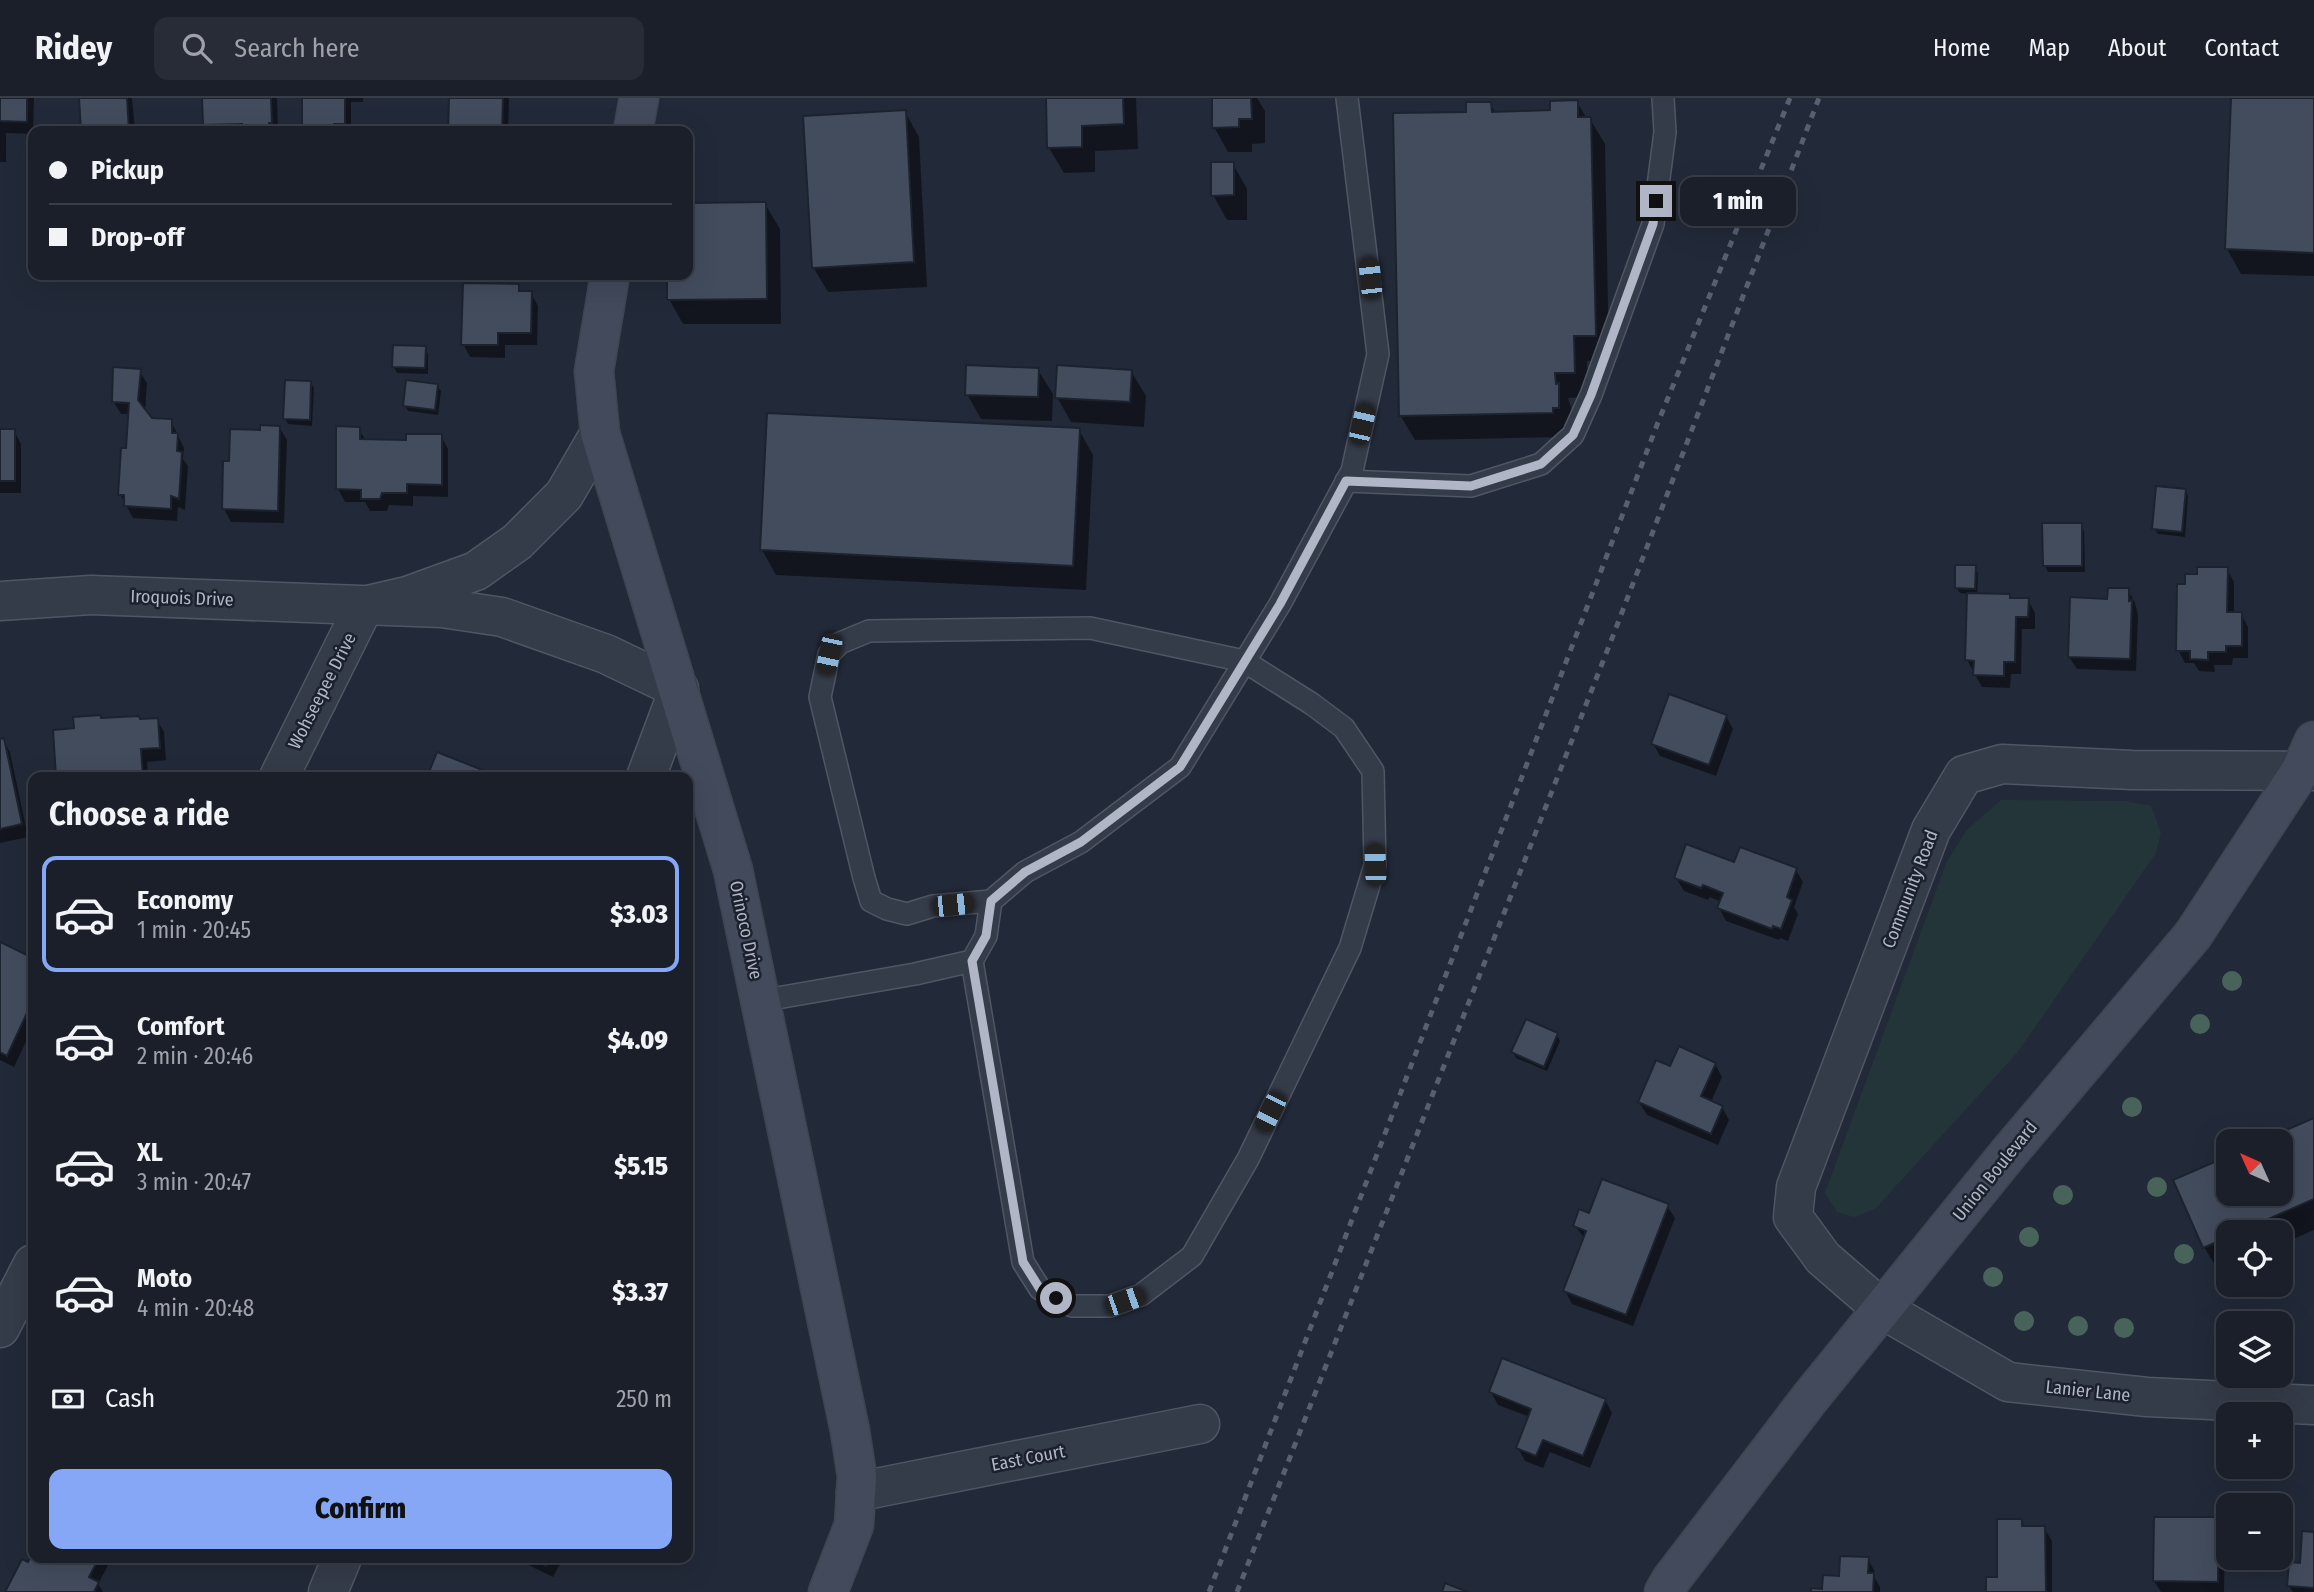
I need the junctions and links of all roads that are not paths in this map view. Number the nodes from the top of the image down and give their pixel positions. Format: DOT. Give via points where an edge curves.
graph roads {
  1 [pos="639,98"];
  2 [pos="1347,98"];
  3 [pos="1663,98"];
  4 [pos="634,126"];
  5 [pos="609,280"];
  6 [pos="600,433"];
  7 [pos="1346,481"];
  8 [pos="0,601"];
  9 [pos="365,606"];
  10 [pos="1244,662"];
  11 [pos="680,689"];
  12 [pos="2310,761"];
  13 [pos="282,772"];
  14 [pos="648,772"];
  15 [pos="991,901"];
  16 [pos="972,961"];
  17 [pos="760,1001"];
  18 [pos="28,1274"];
  19 [pos="1882,1310"];
  20 [pos="0,1328"];
  21 [pos="2314,1405"];
  22 [pos="1200,1423"];
  23 [pos="856,1492"];
  24 [pos="340,1563"];
  25 [pos="328,1592"];
  26 [pos="828,1592"];
  27 [pos="1664,1592"];
  1 -- 4 [label="street"];
  2 -- 7 [label="lane" via="1378,354"];
  3 -- 7 [label="lane" via="1665,132 1653,224 1573,435 1541,464 1471,486"];
  5 -- 6 [label="street, Orinoco Drive" via="594,370"];
  6 -- 9 [label="street, Iroquois Drive" via="564,495 517,542 476,571"];
  6 -- 11 [label="street, Orinoco Drive"];
  7 -- 10 [label="lane"];
  8 -- 9 [label="street, Iroquois Drive" via="91,595"];
  9 -- 11 [label="street, Iroquois Drive" via="442,608 502,617 606,654"];
  9 -- 13 [label="street, Wohseepee Drive"];
  10 -- 15 [label="lane" via="1180,767 1081,842 1025,872"];
  10 -- 15 [label="lane" via="1090,628 869,631 840,643 829,654 820,697 872,901 906,914 933,906"];
  10 -- 16 [label="lane" via="1344,728 1373,771 1375,865 1350,948 1248,1159 1192,1256 1141,1295 1110,1306 1072,1306 1040,1289 1023,1262"];
  11 -- 14 [label="street"];
  11 -- 17 [label="street, Orinoco Drive" via="733,870"];
  12 -- 19 [label="street, Union Boulevard" via="2193,935"];
  12 -- 19 [label="street, Community Road" via="2132,770 2002,764 1964,775 1931,830 1796,1187 1793,1217 1823,1258"];
  15 -- 16 [label="lane" via="986,936"];
  16 -- 17 [label="lane"];
  17 -- 23 [label="street, Orinoco Drive" via="850,1431"];
  18 -- 20 [label="street"];
  19 -- 21 [label="street, Lanier Lane" via="2008,1382 2147,1397"];
  19 -- 27 [label="street, Union Boulevard"];
  22 -- 23 [label="street, East Court"];
  23 -- 26 [label="street, Orinoco Drive" via="854,1525"];
  24 -- 25 [label="street"];
}
